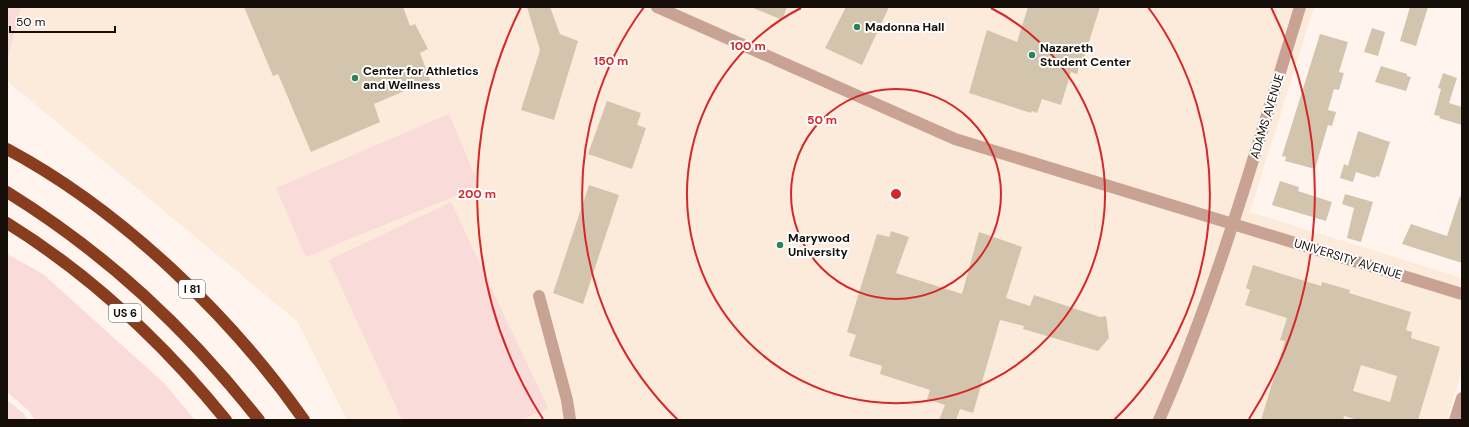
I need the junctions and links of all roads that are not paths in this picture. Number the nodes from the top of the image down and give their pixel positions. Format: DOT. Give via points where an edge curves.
graph roads {
  1 [pos="657,7"];
  2 [pos="1300,7"];
  3 [pos="7,149"];
  4 [pos="7,192"];
  5 [pos="7,224"];
  6 [pos="1233,225"];
  7 [pos="1462,294"];
  8 [pos="539,296"];
  9 [pos="1461,405"];
  10 [pos="226,420"];
  11 [pos="259,420"];
  12 [pos="304,420"];
  13 [pos="570,420"];
  14 [pos="1159,420"];
  15 [pos="1455,420"];
  1 -- 6 [label="street, UNIVERSITY AVENUE" via="955,138"];
  2 -- 6 [label="street, ADAMS AVENUE"];
  3 -- 12 [label="highway, I 81" via="58,180 100,210 180,276 256,357"];
  4 -- 11 [label="highway" via="78,240 154,303 228,381"];
  5 -- 10 [label="highway, US 6" via="62,261 136,322 173,359"];
  6 -- 7 [label="street, UNIVERSITY AVENUE"];
  6 -- 14 [label="street, ADAMS AVENUE"];
  8 -- 13 [label="street"];
  9 -- 15 [label="street"];
}
